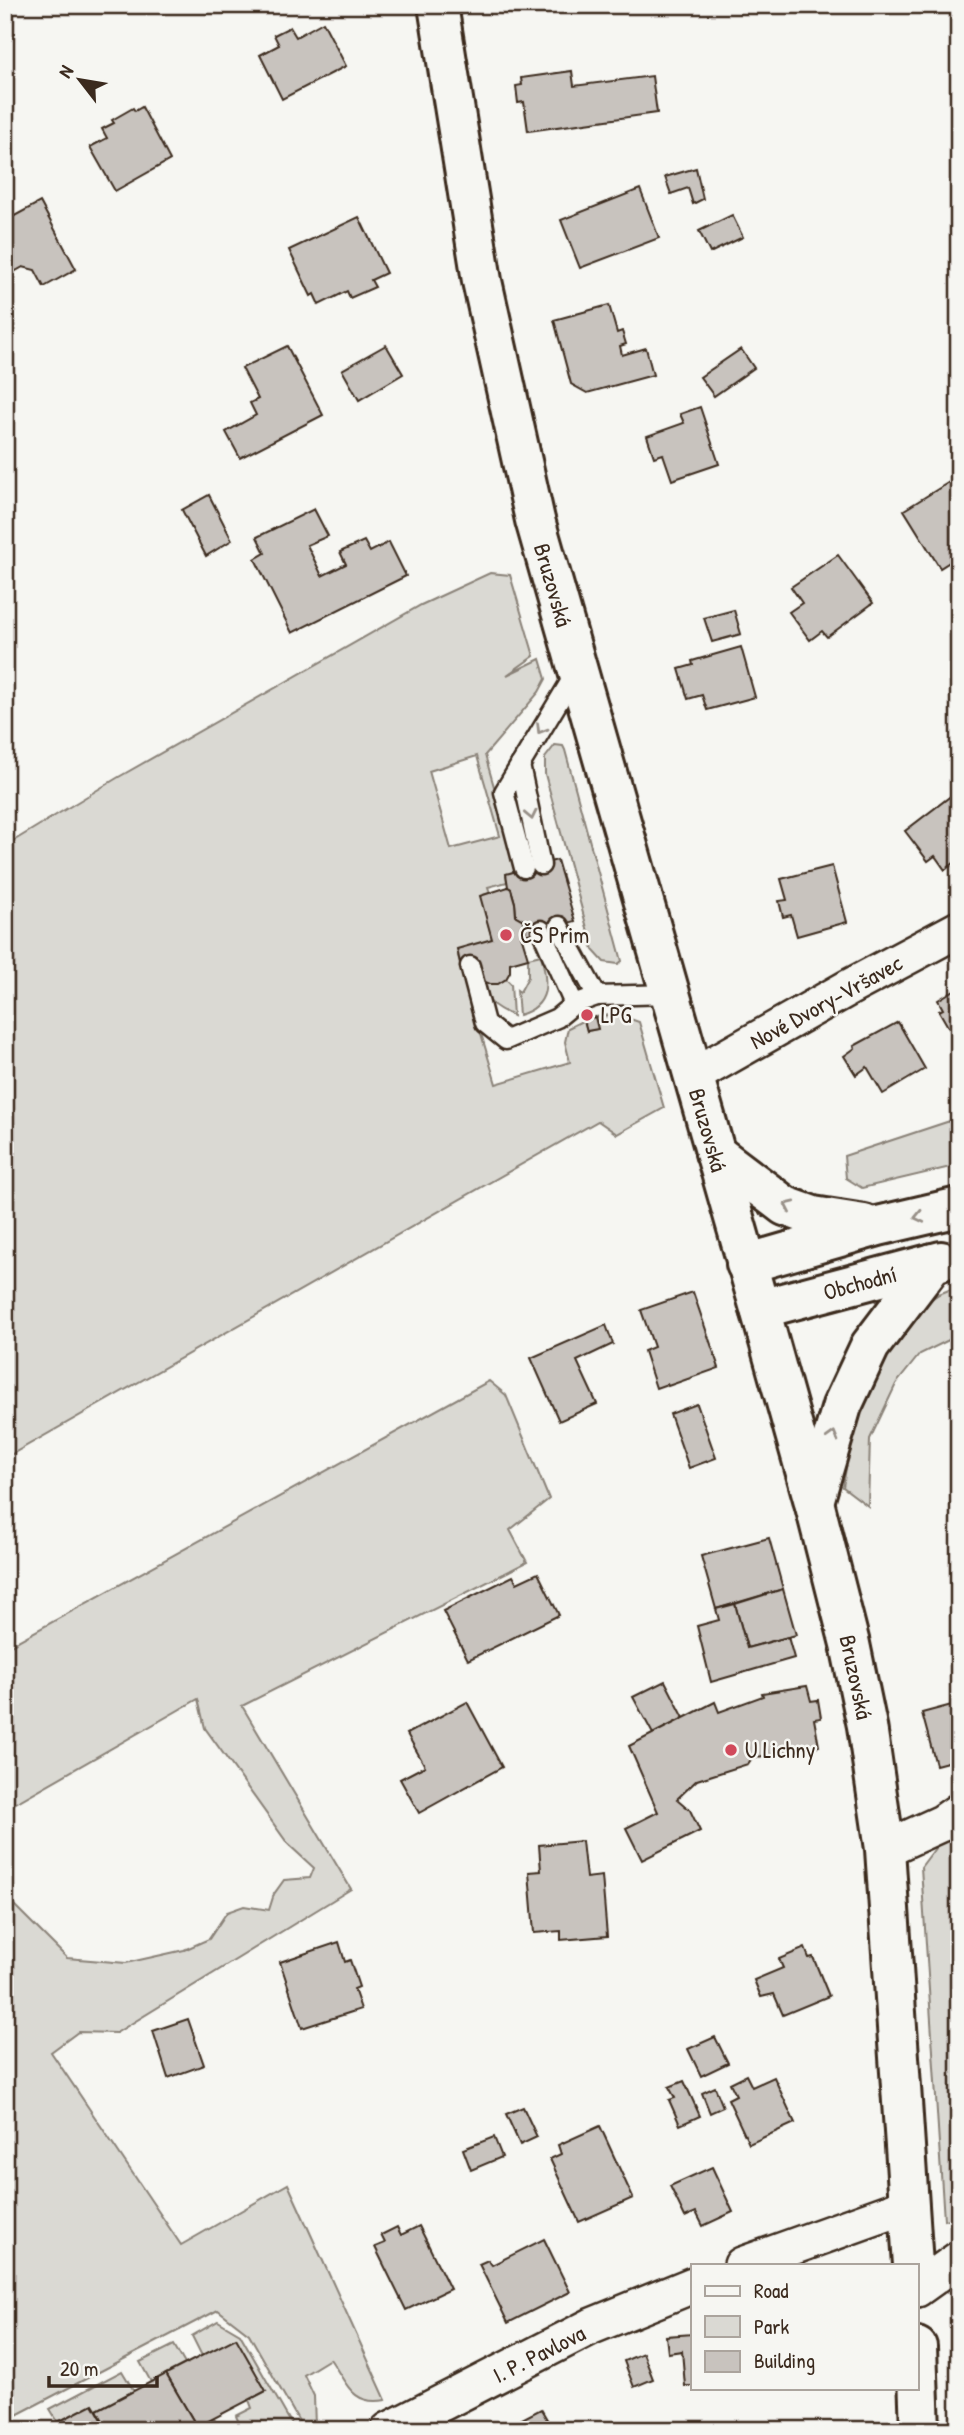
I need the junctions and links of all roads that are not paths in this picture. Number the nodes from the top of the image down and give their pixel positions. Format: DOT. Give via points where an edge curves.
graph roads {
  1 [pos="438,5"];
  2 [pos="577,671"];
  3 [pos="533,867"];
  4 [pos="559,926"];
  5 [pos="959,929"];
  6 [pos="541,930"];
  7 [pos="470,966"];
  8 [pos="671,994"];
  9 [pos="597,996"];
  10 [pos="574,1004"];
  11 [pos="693,1076"];
  12 [pos="715,1153"];
  13 [pos="959,1207"];
  14 [pos="878,1226"];
  15 [pos="946,1260"];
  16 [pos="746,1264"];
  17 [pos="760,1309"];
  18 [pos="814,1502"];
  19 [pos="959,1811"];
  20 [pos="885,1849"];
  21 [pos="909,2205"];
  22 [pos="959,2259"];
  23 [pos="745,2264"];
  24 [pos="913,2264"];
  25 [pos="691,2286"];
  26 [pos="918,2288"];
  27 [pos="918,2375"];
  28 [pos="389,2430"];
  29 [pos="920,2430"];
  1 -- 2 [label="main road, Bruzovská" via="482,281 536,520"];
  2 -- 3 [label="lane, one-way" via="504,792"];
  2 -- 8 [label="main road, Bruzovská"];
  4 -- 9 [label="lane"];
  5 -- 11 [label="street, Nové Dvory-Vršavec"];
  6 -- 10 [label="lane"];
  7 -- 10 [label="lane" via="485,1023 506,1040 557,1018"];
  8 -- 9 [label="lane"];
  8 -- 11 [label="main road, Bruzovská"];
  9 -- 10 [label="lane"];
  11 -- 12 [label="main road, Bruzovská"];
  14 -- 12 [label="main road, one-way" via="813,1216 785,1206"];
  12 -- 16 [label="main road, Bruzovská"];
  13 -- 14 [label="main road, one-way"];
  14 -- 16 [label="main road"];
  15 -- 17 [label="main road, Obchodní"];
  18 -- 15 [label="main road, one-way" via="842,1406 870,1346"];
  16 -- 17 [label="main road, Bruzovská"];
  17 -- 18 [label="main road, Bruzovská"];
  18 -- 20 [label="main road, Bruzovská" via="867,1726"];
  19 -- 20 [label="street"];
  20 -- 21 [label="main road, Bruzovská"];
  21 -- 23 [label="street"];
  21 -- 24 [label="main road, Bruzovská"];
  22 -- 26 [label="street"];
  25 -- 28 [label="street, I. P. Pavlova" via="592,2326"];
  27 -- 29 [label="main road"];
}
